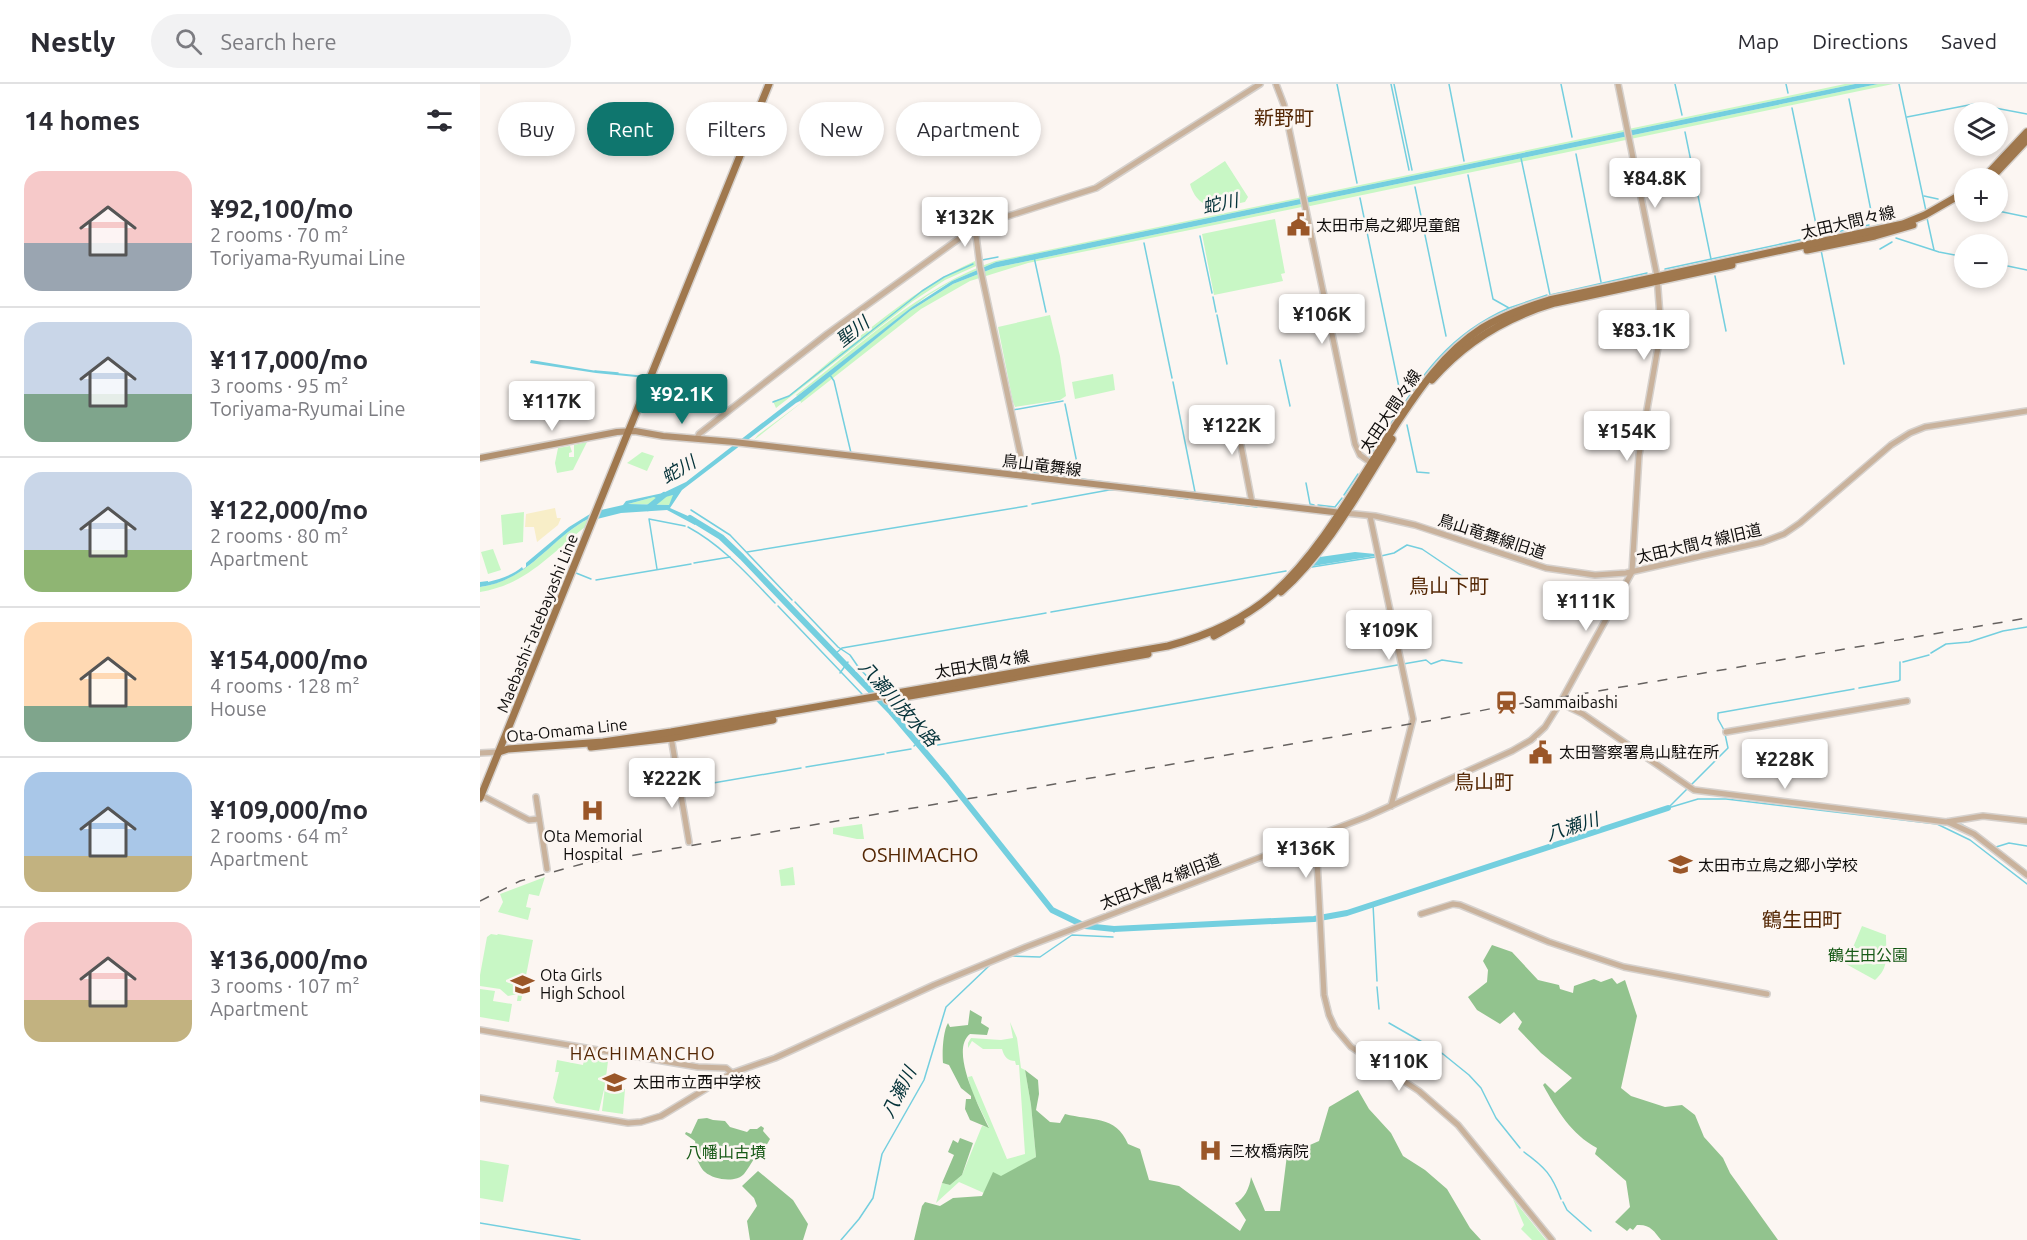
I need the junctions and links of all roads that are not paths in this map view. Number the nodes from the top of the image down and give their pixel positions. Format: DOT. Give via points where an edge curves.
graph roads {
  1 [pos="769,84"];
  2 [pos="1260,84"];
  3 [pos="1276,84"];
  4 [pos="1618,84"];
  5 [pos="2027,132"];
  6 [pos="2027,140"];
  7 [pos="1993,168"];
  8 [pos="2002,168"];
  9 [pos="1954,198"];
  10 [pos="1954,204"];
  11 [pos="975,228"];
  12 [pos="1657,279"];
  13 [pos="2027,411"];
  14 [pos="628,431"];
  15 [pos="697,438"];
  16 [pos="480,458"];
  17 [pos="1371,464"];
  18 [pos="1025,476"];
  19 [pos="1250,503"];
  20 [pos="1342,513"];
  21 [pos="1370,516"];
  22 [pos="1632,572"];
  23 [pos="883,698"];
  24 [pos="1907,701"];
  25 [pos="1560,703"];
  26 [pos="1726,732"];
  27 [pos="671,735"];
  28 [pos="499,752"];
  29 [pos="480,753"];
  30 [pos="536,796"];
  31 [pos="481,797"];
  32 [pos="1391,806"];
  33 [pos="539,819"];
  34 [pos="2027,821"];
  35 [pos="1946,822"];
  36 [pos="1313,838"];
  37 [pos="689,842"];
  38 [pos="547,869"];
  39 [pos="2027,875"];
  40 [pos="1421,914"];
  41 [pos="1767,994"];
  42 [pos="480,1030"];
  43 [pos="732,1073"];
  44 [pos="480,1098"];
  45 [pos="1552,1240"];
  1 -- 14 [label="main road"];
  2 -- 11 [label="street" via="1096,188"];
  3 -- 17 [label="street" via="1283,101 1355,444 1359,454"];
  4 -- 12 [label="street"];
  5 -- 7 [label="main road"];
  6 -- 8 [label="main road"];
  9 -- 12 [label="main road, 太田大間々線" via="1903,224"];
  10 -- 12 [label="main road, 太田大間々線" via="1903,229"];
  11 -- 15 [label="street" via="827,334"];
  11 -- 18 [label="street"];
  12 -- 17 [label="main road, 太田大間々線" via="1549,300 1482,328 1459,345 1419,389"];
  12 -- 20 [label="main road, 太田大間々線" via="1528,311 1465,347 1424,391"];
  12 -- 22 [label="street" via="1661,330 1639,455"];
  13 -- 22 [label="street, 太田大間々線旧道" via="1917,429 1891,445 1784,534"];
  14 -- 15 [label="main road, 鳥山竜舞線"];
  14 -- 16 [label="main road, 鳥山竜舞線"];
  14 -- 28 [label="main road, Maebashi-Tatebayashi Line"];
  15 -- 18 [label="main road, 鳥山竜舞線"];
  17 -- 20 [label="main road, 太田大間々線"];
  18 -- 19 [label="main road, 鳥山竜舞線"];
  19 -- 19 [label="street" via="1235,430 1234,409"];
  19 -- 20 [label="main road, 鳥山竜舞線"];
  20 -- 21 [label="street, 鳥山竜舞線旧道"];
  20 -- 23 [label="main road, 太田大間々線" via="1329,537 1291,584 1254,614 1210,637 1153,653"];
  21 -- 22 [label="street, 鳥山竜舞線旧道" via="1414,525 1546,568 1595,575"];
  21 -- 32 [label="street" via="1413,719"];
  22 -- 25 [label="street, 太田大間々線旧道"];
  23 -- 27 [label="main road, Ota-Omama Line"];
  24 -- 26 [label="street"];
  25 -- 32 [label="street, 太田大間々線旧道" via="1531,740"];
  25 -- 35 [label="street" via="1611,732 1695,790"];
  27 -- 28 [label="main road, Ota-Omama Line"];
  27 -- 37 [label="street"];
  28 -- 29 [label="street"];
  28 -- 31 [label="main road, Maebashi-Tatebayashi Line"];
  30 -- 33 [label="street"];
  31 -- 33 [label="street" via="529,820"];
  32 -- 36 [label="street, 太田大間々線旧道"];
  33 -- 38 [label="street"];
  34 -- 35 [label="street" via="1983,816"];
  35 -- 39 [label="street" via="1974,834"];
  36 -- 43 [label="street, 太田大間々線旧道" via="933,985 775,1058"];
  36 -- 45 [label="street" via="1325,1004 1331,1022 1356,1051 1419,1091 1458,1125"];
  40 -- 41 [label="street" via="1460,905 1549,942 1624,967"];
  42 -- 43 [label="street" via="698,1067 726,1068"];
  43 -- 44 [label="street, 太田大間々線旧道" via="666,1114 641,1122"];
}
